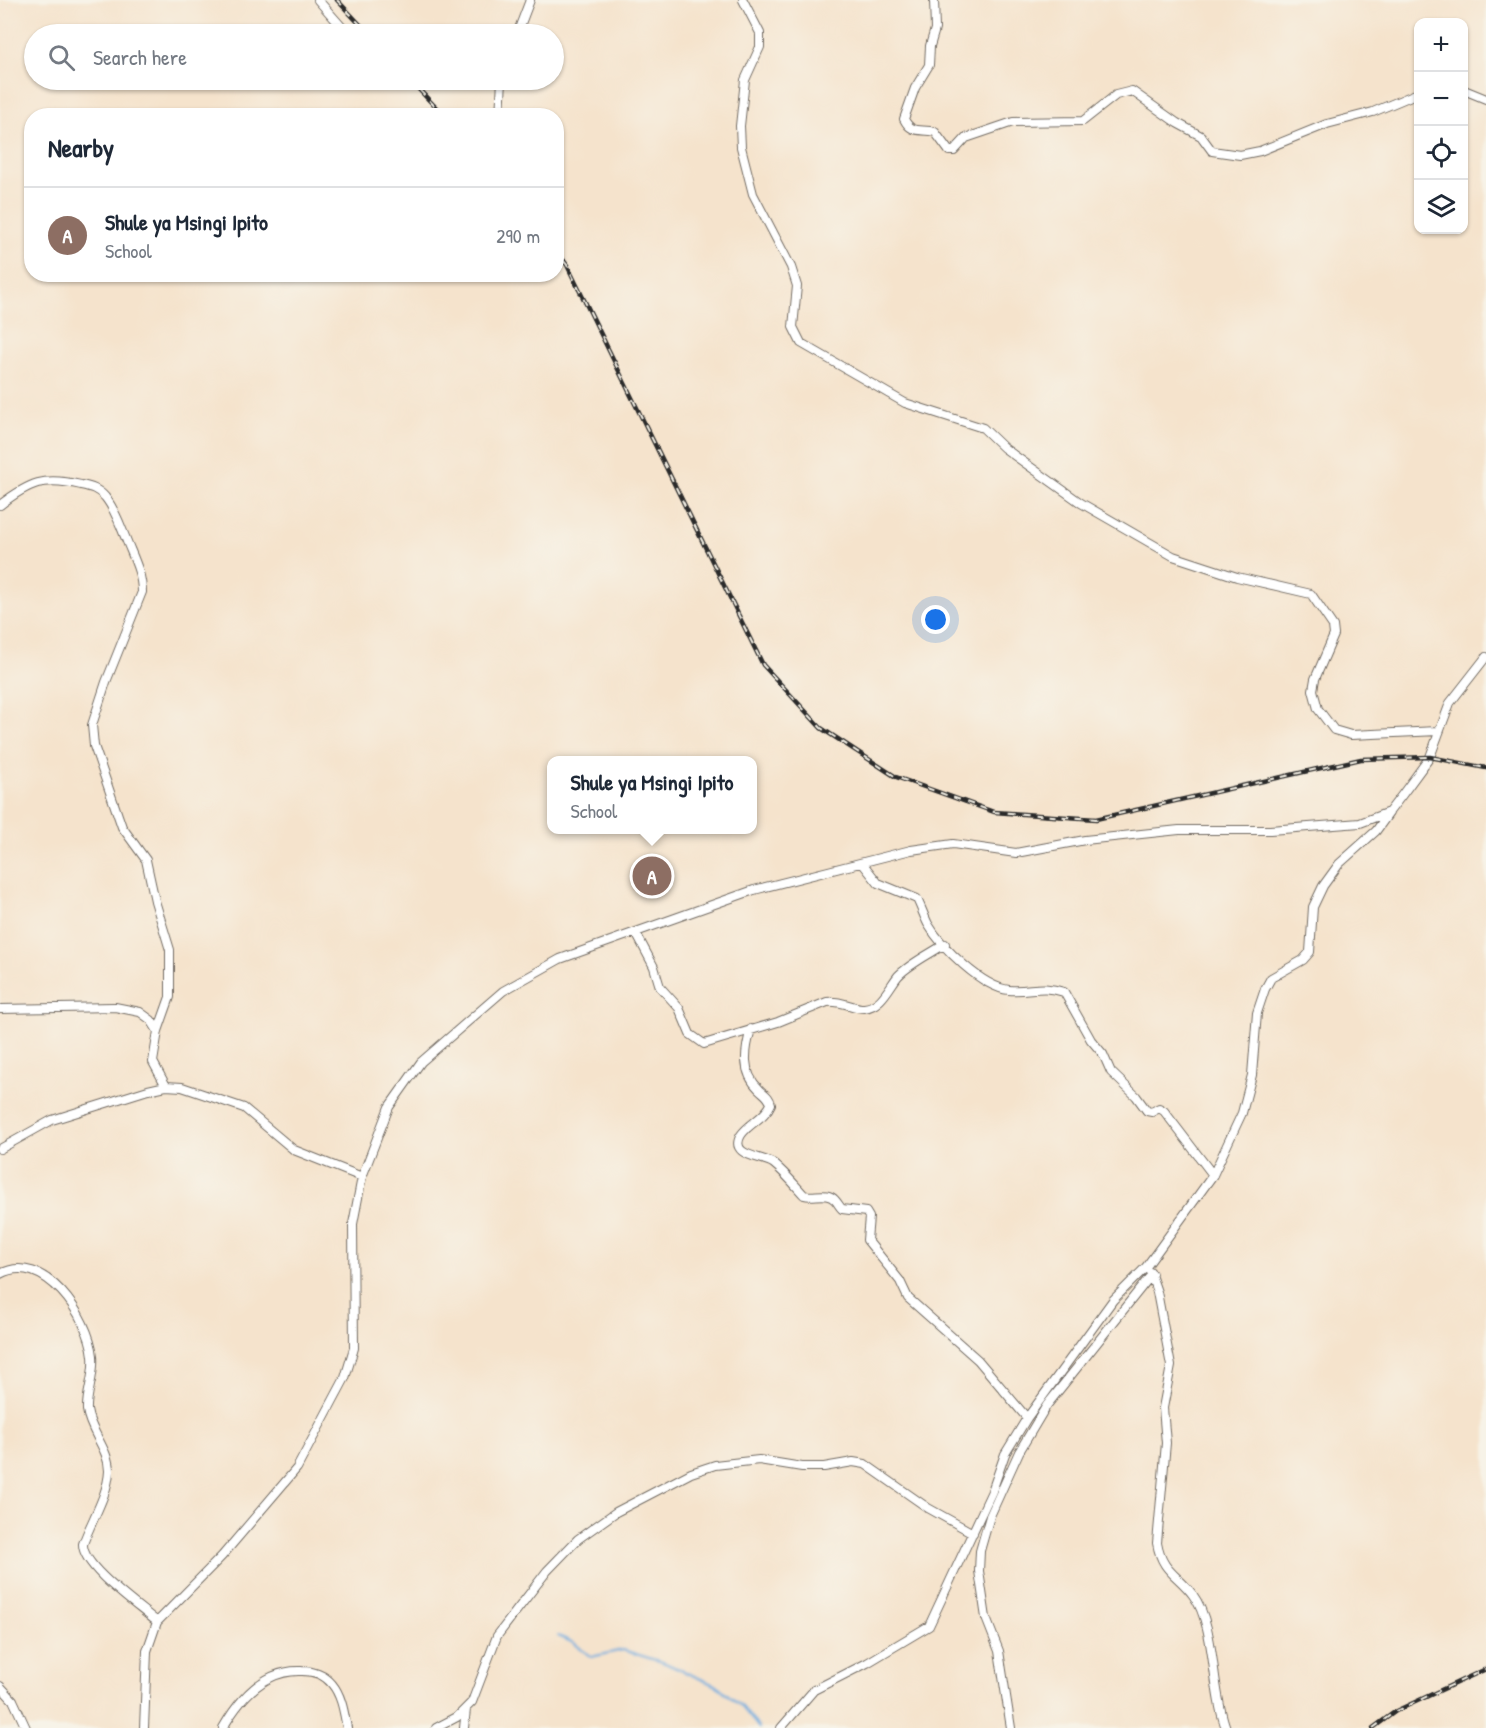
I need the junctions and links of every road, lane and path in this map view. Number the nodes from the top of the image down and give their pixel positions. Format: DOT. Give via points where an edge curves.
graph roads {
  1 [pos="318,0"];
  2 [pos="530,0"];
  3 [pos="743,0"];
  4 [pos="934,0"];
  5 [pos="339,24"];
  6 [pos="521,24"];
  7 [pos="502,90"];
  8 [pos="1468,92"];
  9 [pos="1414,95"];
  10 [pos="1486,99"];
  11 [pos="501,108"];
  12 [pos="0,505"];
  13 [pos="1486,657"];
  14 [pos="1438,731"];
  15 [pos="1389,812"];
  16 [pos="863,864"];
  17 [pos="636,933"];
  18 [pos="945,944"];
  19 [pos="0,1009"];
  20 [pos="751,1029"];
  21 [pos="158,1031"];
  22 [pos="166,1086"];
  23 [pos="0,1149"];
  24 [pos="1213,1175"];
  25 [pos="362,1177"];
  26 [pos="1149,1271"];
  27 [pos="0,1274"];
  28 [pos="1027,1418"];
  29 [pos="973,1533"];
  30 [pos="157,1622"];
  31 [pos="0,1686"];
  32 [pos="466,1709"];
  33 [pos="26,1728"];
  34 [pos="144,1728"];
  35 [pos="224,1728"];
  36 [pos="347,1728"];
  37 [pos="435,1728"];
  38 [pos="464,1728"];
  39 [pos="781,1728"];
  40 [pos="1011,1728"];
  41 [pos="1226,1728"];
  1 -- 5 [label="street"];
  2 -- 6 [label="street"];
  3 -- 14 [label="street" via="760,33 760,47 745,80 741,147 753,194 791,267 796,286 793,327 801,343 905,403 983,428 1004,448 1081,503 1173,556 1237,577 1311,594 1333,626 1334,635 1313,690 1318,709 1334,730 1350,735"];
  4 -- 9 [label="street" via="935,29 929,65 915,88 904,119 917,132 935,132 949,151 954,151 966,138 1013,122 1083,121 1116,95 1132,91 1201,136 1212,151 1240,155"];
  7 -- 11 [label="street"];
  8 -- 10 [label="street"];
  12 -- 21 [label="street" via="44,480 64,480 97,489 117,517 142,580 142,592 92,725 94,746 122,827 146,860 170,950 170,997"];
  13 -- 14 [label="street" via="1450,703"];
  14 -- 15 [label="street" via="1430,757"];
  15 -- 16 [label="street" via="1360,823 1270,830 1179,830 1085,840 1016,853 953,844 911,850"];
  15 -- 24 [label="street" via="1323,886 1313,907 1310,952 1271,978 1265,989 1257,1013 1252,1075 1242,1113"];
  16 -- 17 [label="street" via="754,890"];
  16 -- 18 [label="street" via="878,883 917,899 929,925"];
  17 -- 20 [label="street" via="660,987 679,1008 697,1041 714,1042"];
  17 -- 25 [label="street" via="560,959 503,991 421,1062 389,1107"];
  18 -- 20 [label="street" via="899,975 875,1004 864,1008 827,1002"];
  18 -- 24 [label="street" via="979,977 1001,988 1042,986 1064,992 1111,1072 1147,1111 1161,1109 1171,1118"];
  19 -- 21 [label="street" via="115,1006 140,1012"];
  20 -- 28 [label="street" via="744,1059 757,1088 771,1104 740,1136 742,1151 772,1162 804,1195 822,1194 834,1198 842,1209 866,1212 867,1240 900,1281 908,1298 978,1360"];
  21 -- 22 [label="street" via="153,1062"];
  22 -- 23 [label="street" via="52,1120"];
  22 -- 25 [label="street" via="215,1096 244,1108 294,1150"];
  24 -- 26 [label="street"];
  25 -- 30 [label="street" via="353,1224 354,1348 345,1378 297,1468 222,1556"];
  26 -- 28 [label="street" via="1113,1300"];
  26 -- 40 [label="street" via="1047,1405 1019,1452 990,1516 979,1571 986,1618 999,1651"];
  26 -- 41 [label="street" via="1171,1366 1163,1408 1166,1443 1159,1556 1166,1570 1193,1595 1206,1620 1213,1680"];
  27 -- 30 [label="street" via="16,1266 53,1283 87,1330 94,1375 87,1409 109,1468 83,1554"];
  28 -- 29 [label="street" via="1005,1454"];
  29 -- 32 [label="street" via="928,1508 865,1464 802,1467 759,1460 715,1465 691,1473 616,1512 558,1558 497,1636 477,1694"];
  29 -- 39 [label="street" via="929,1626 814,1690"];
  30 -- 34 [label="street" via="147,1651"];
  31 -- 33 [label="street" via="13,1700"];
  32 -- 37 [label="street"];
  32 -- 38 [label="street"];
  35 -- 36 [label="street" via="232,1711 258,1684 292,1670 321,1675 332,1684 341,1701"];
}
